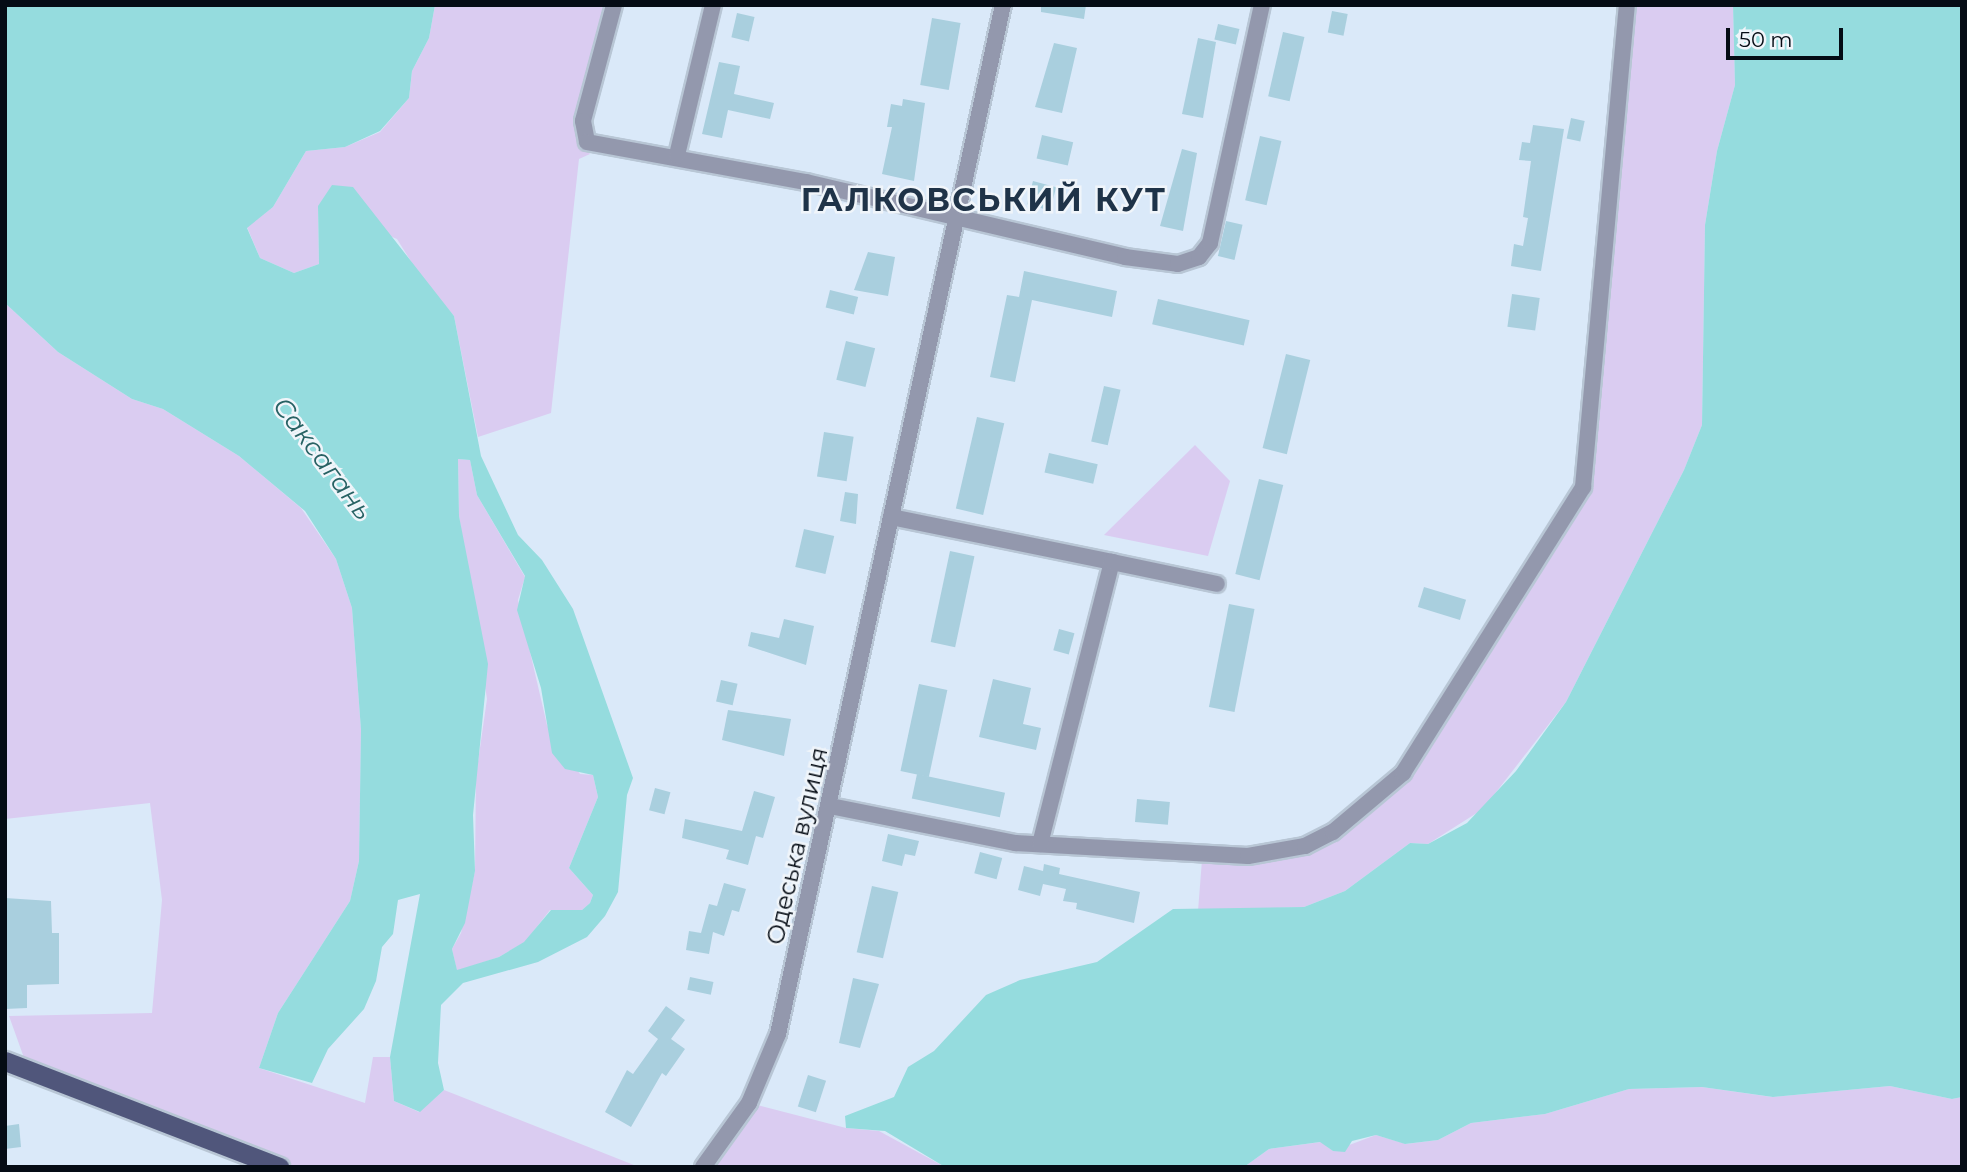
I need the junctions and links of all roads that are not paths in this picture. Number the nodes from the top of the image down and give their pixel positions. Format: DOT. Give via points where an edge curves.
graph roads {
  1 [pos="614,5"];
  2 [pos="713,5"];
  3 [pos="1003,5"];
  4 [pos="1262,5"];
  5 [pos="1627,5"];
  6 [pos="677,156"];
  7 [pos="955,218"];
  8 [pos="891,517"];
  9 [pos="1112,562"];
  10 [pos="1217,584"];
  11 [pos="830,806"];
  12 [pos="1040,844"];
  13 [pos="5,1061"];
  14 [pos="279,1167"];
  15 [pos="703,1167"];
  1 -- 6 [label="street" via="583,135 596,146"];
  2 -- 6 [label="street"];
  3 -- 7 [label="street, Одеська вулиця"];
  4 -- 7 [label="street" via="1210,243 1199,257 1178,264"];
  5 -- 12 [label="street" via="1583,487 1403,773 1333,832 1294,848 1248,856"];
  6 -- 7 [label="street"];
  7 -- 8 [label="street, Одеська вулиця"];
  8 -- 9 [label="street"];
  8 -- 11 [label="street, Одеська вулиця"];
  9 -- 10 [label="street"];
  9 -- 12 [label="street"];
  11 -- 12 [label="street"];
  11 -- 15 [label="street, Одеська вулиця" via="778,1034 749,1102"];
  13 -- 14 [label="main road"];
}
